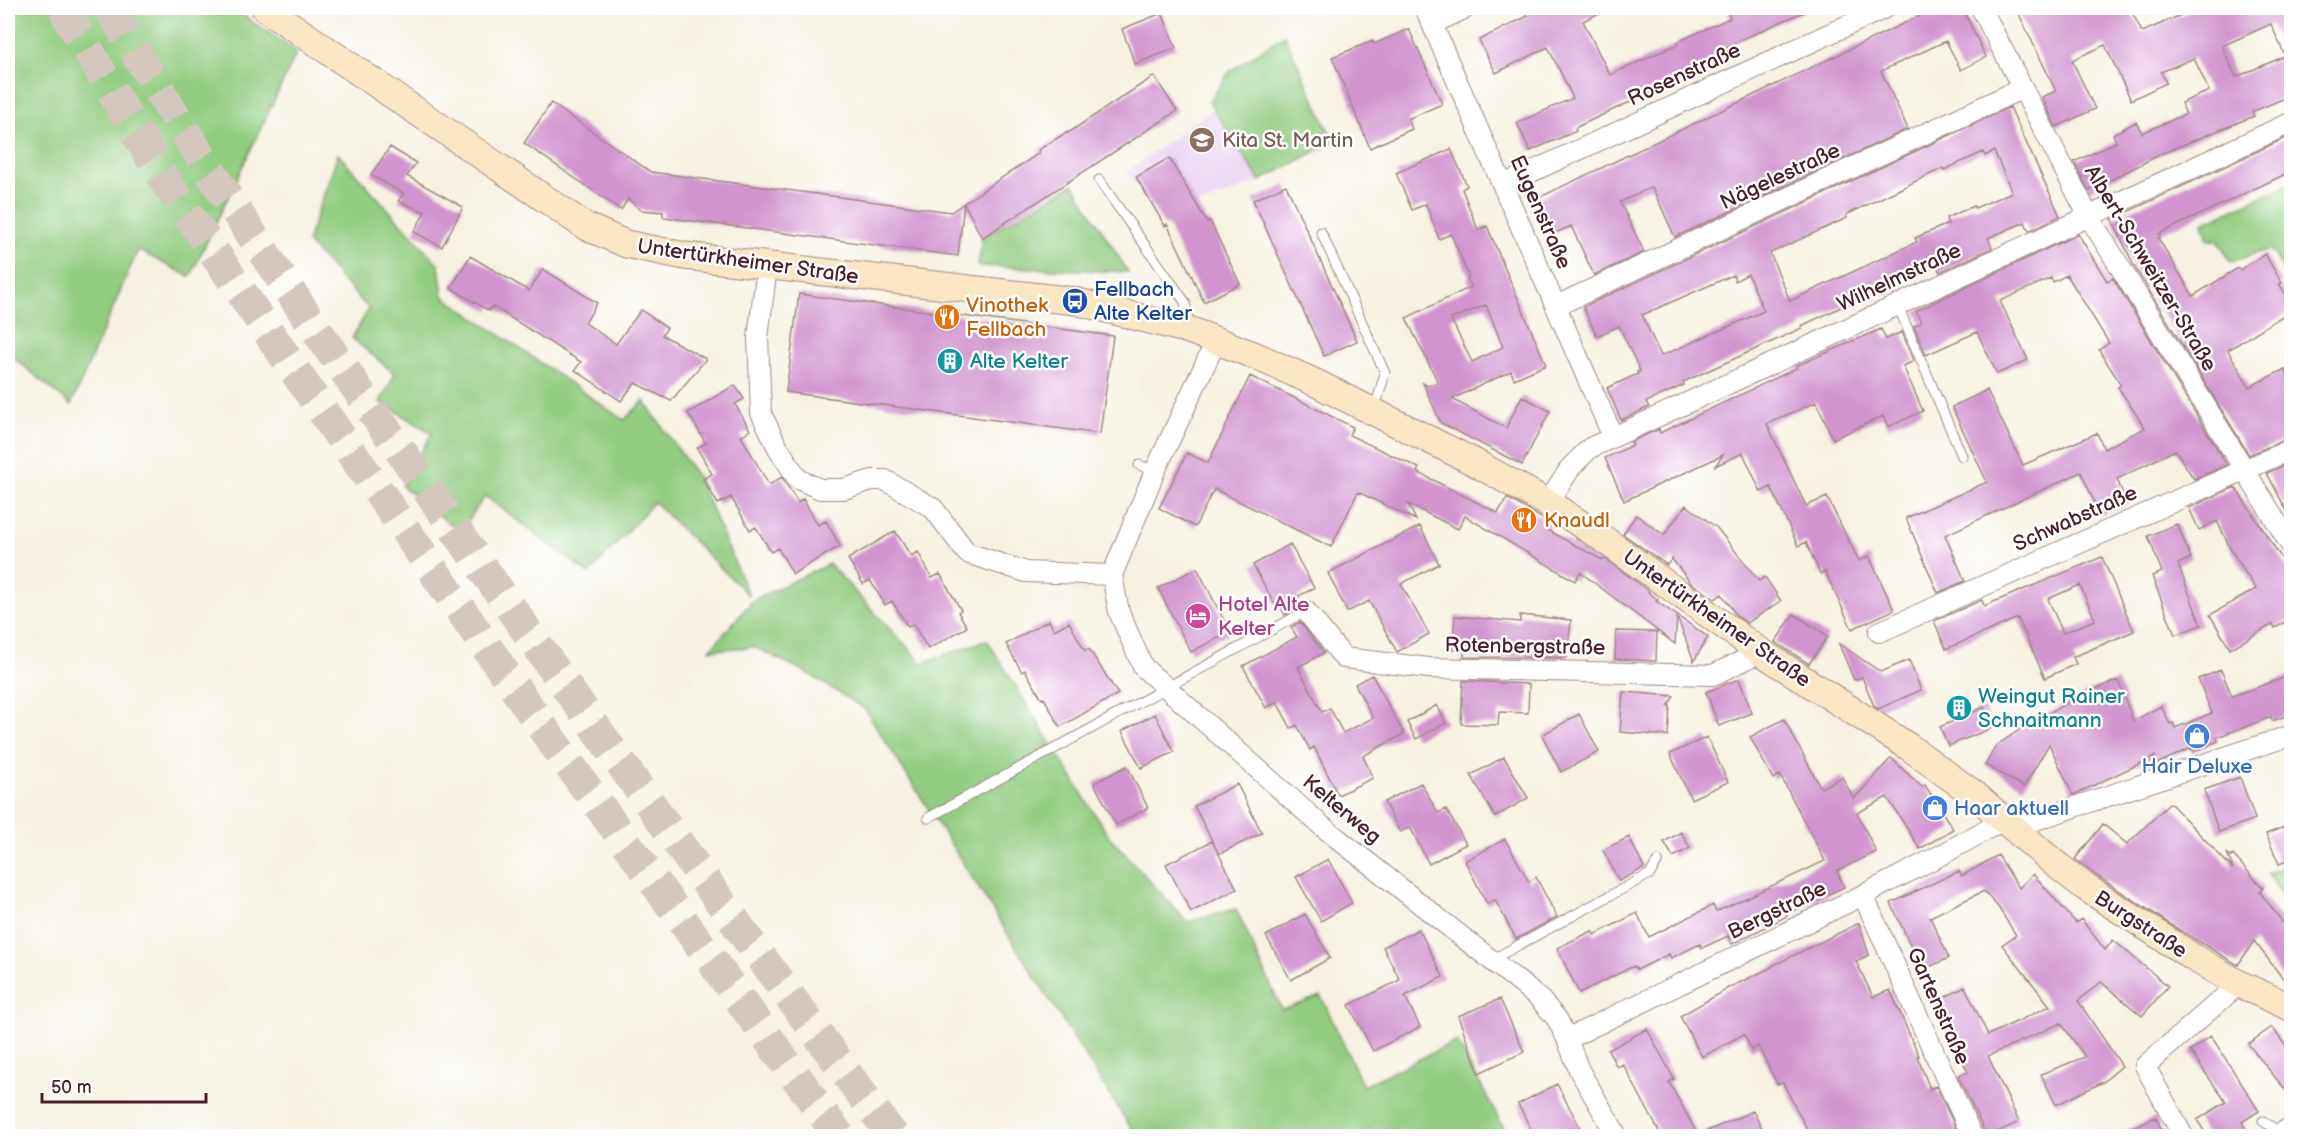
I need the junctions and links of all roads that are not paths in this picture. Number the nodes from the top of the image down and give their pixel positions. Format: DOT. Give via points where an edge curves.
graph roads {
  1 [pos="265,8"];
  2 [pos="1466,8"];
  3 [pos="1885,8"];
  4 [pos="1981,8"];
  5 [pos="1429,16"];
  6 [pos="2023,88"];
  7 [pos="2292,122"];
  8 [pos="1100,180"];
  9 [pos="1503,185"];
  10 [pos="2088,215"];
  11 [pos="1322,232"];
  12 [pos="766,267"];
  13 [pos="1897,304"];
  14 [pos="1556,306"];
  15 [pos="1189,330"];
  16 [pos="1217,339"];
  17 [pos="1374,410"];
  18 [pos="1613,437"];
  19 [pos="2292,449"];
  20 [pos="1962,456"];
  21 [pos="2245,469"];
  22 [pos="1548,503"];
  23 [pos="2292,547"];
  24 [pos="1112,575"];
  25 [pos="1306,611"];
  26 [pos="1879,632"];
  27 [pos="1761,652"];
  28 [pos="1166,688"];
  29 [pos="2292,735"];
  30 [pos="928,818"];
  31 [pos="2009,823"];
  32 [pos="1658,861"];
  33 [pos="1863,895"];
  34 [pos="1493,959"];
  35 [pos="2239,984"];
  36 [pos="2292,1008"];
  37 [pos="1567,1039"];
  38 [pos="2292,1120"];
  39 [pos="2263,1121"];
  40 [pos="1617,1137"];
  41 [pos="1972,1137"];
  42 [pos="2183,1137"];
  1 -- 12 [label="main road, Untertürkheimer Straße" via="585,226 626,244"];
  2 -- 5 [label="street"];
  3 -- 9 [label="street, Rosenstraße"];
  4 -- 6 [label="street, Albert-Schweitzer-Straße"];
  5 -- 9 [label="street, Eugenstraße"];
  6 -- 10 [label="street, Albert-Schweitzer-Straße"];
  6 -- 14 [label="street, Nägelestraße"];
  7 -- 10 [label="street, Wilhelmstraße"];
  8 -- 15 [label="lane" via="1185,302"];
  9 -- 14 [label="street, Eugenstraße"];
  10 -- 13 [label="street, Wilhelmstraße"];
  10 -- 21 [label="street, Albert-Schweitzer-Straße"];
  11 -- 17 [label="lane" via="1385,373"];
  12 -- 15 [label="main road, Untertürkheimer Straße" via="1075,301"];
  12 -- 24 [label="street" via="758,337 761,414 798,479 820,489 844,489 885,480 933,508 967,553 1026,573"];
  13 -- 18 [label="street, Wilhelmstraße"];
  13 -- 20 [label="lane"];
  14 -- 18 [label="street, Eugenstraße"];
  15 -- 16 [label="main road, Untertürkheimer Straße"];
  16 -- 17 [label="main road, Untertürkheimer Straße"];
  16 -- 24 [label="street, Kelterweg" via="1147,468"];
  17 -- 22 [label="main road, Untertürkheimer Straße"];
  18 -- 22 [label="street, Wilhelmstraße" via="1590,448 1571,467"];
  19 -- 21 [label="street, Schwabstraße"];
  21 -- 23 [label="street, Albert-Schweitzer-Straße"];
  21 -- 26 [label="street, Schwabstraße"];
  22 -- 27 [label="main road, Untertürkheimer Straße"];
  24 -- 28 [label="street, Kelterweg" via="1119,612 1143,667"];
  25 -- 27 [label="street, Rotenbergstraße" via="1344,658 1429,668 1713,675"];
  25 -- 28 [label="lane"];
  27 -- 31 [label="main road, Untertürkheimer Straße" via="1909,747"];
  28 -- 30 [label="lane"];
  28 -- 34 [label="street, Kelterweg" via="1323,827"];
  29 -- 31 [label="street, Bergstraße"];
  31 -- 33 [label="street, Bergstraße"];
  31 -- 35 [label="main road, Burgstraße" via="2085,887"];
  32 -- 34 [label="lane" via="1650,874"];
  33 -- 37 [label="street, Bergstraße"];
  33 -- 41 [label="street, Gartenstraße"];
  34 -- 37 [label="street, Kelterweg" via="1538,997 1557,1019"];
  35 -- 36 [label="main road, Burgstraße"];
  35 -- 42 [label="street" via="2145,1066"];
  37 -- 40 [label="street, Kelterweg" via="1579,1070"];
  38 -- 39 [label="lane" via="2276,1130"];
}
